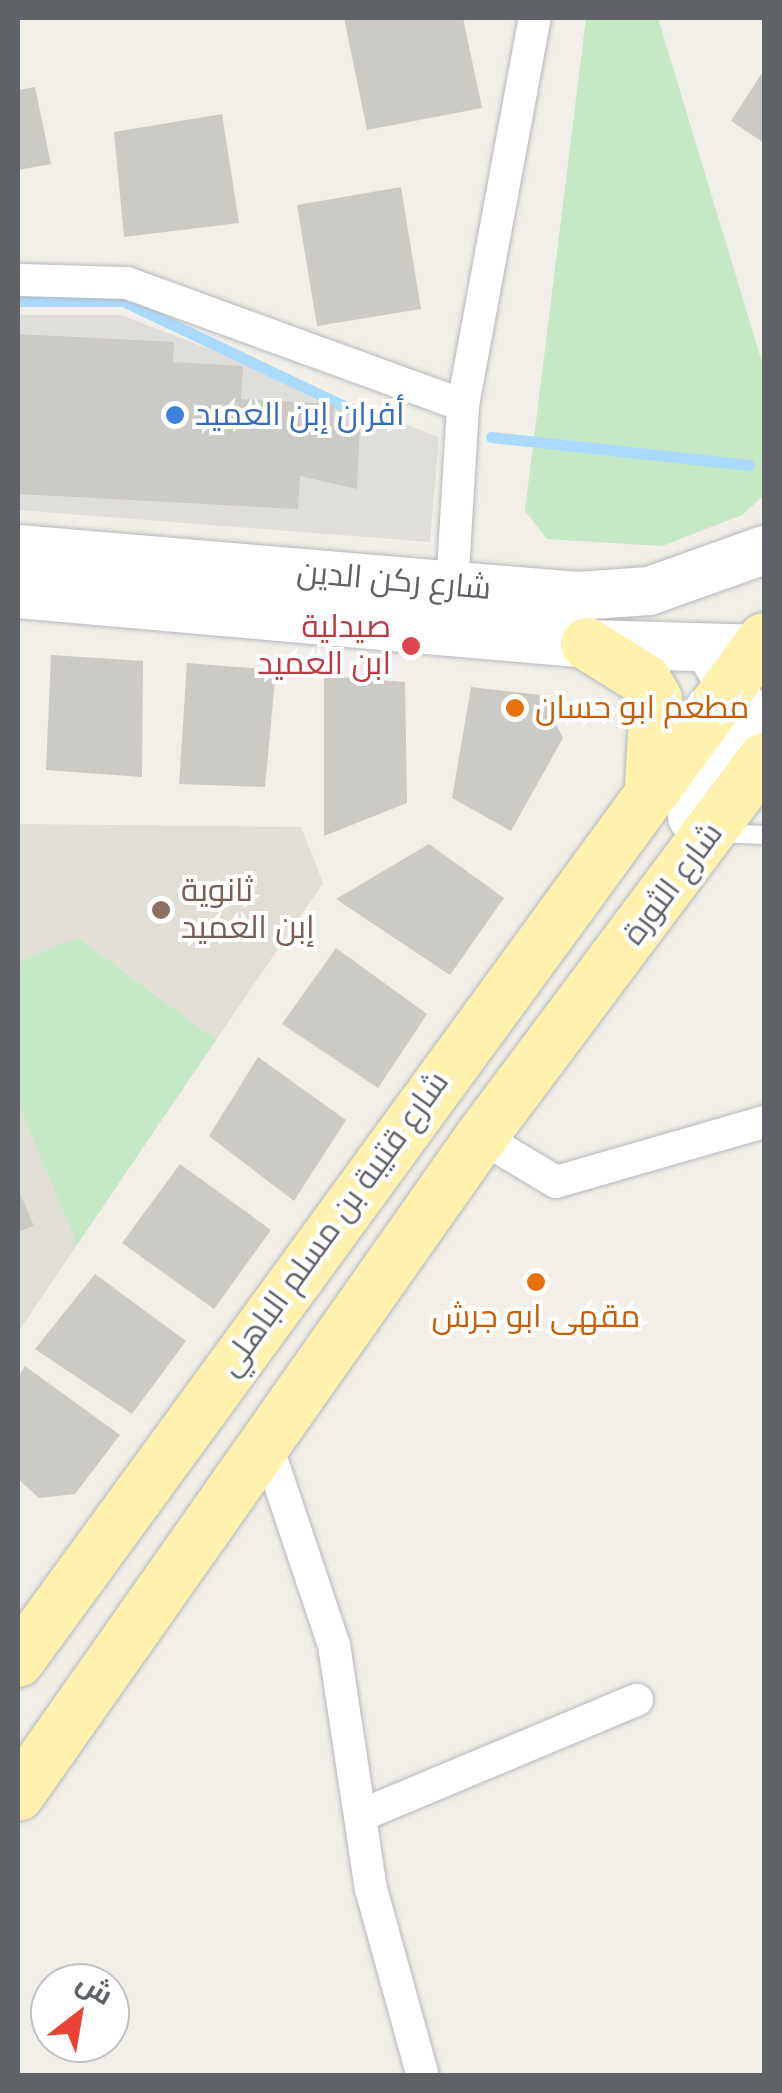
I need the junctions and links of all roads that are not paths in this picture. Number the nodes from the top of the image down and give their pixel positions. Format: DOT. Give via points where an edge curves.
graph roads {
  1 [pos="535,18"];
  2 [pos="18,280"];
  3 [pos="462,422"];
  4 [pos="18,548"];
  5 [pos="764,550"];
  6 [pos="452,587"];
  7 [pos="18,594"];
  8 [pos="582,620"];
  9 [pos="744,654"];
  10 [pos="764,759"];
  11 [pos="651,786"];
  12 [pos="713,833"];
  13 [pos="764,836"];
  14 [pos="578,1008"];
  15 [pos="764,1122"];
  16 [pos="482,1137"];
  17 [pos="268,1449"];
  18 [pos="25,1634"];
  19 [pos="638,1700"];
  20 [pos="18,1795"];
  21 [pos="364,1814"];
  22 [pos="423,2076"];
  1 -- 3 [label="street"];
  2 -- 3 [label="street" via="127,283"];
  3 -- 6 [label="street"];
  4 -- 6 [label="main road, شارع ركن الدين"];
  5 -- 8 [label="main road, شارع ركن الدين"];
  6 -- 8 [label="main road, شارع ركن الدين"];
  7 -- 8 [label="main road, شارع ركن الدين"];
  8 -- 9 [label="main road, شارع ركن الدين"];
  8 -- 11 [label="main road" via="656,699"];
  9 -- 11 [label="main road"];
  9 -- 14 [label="main road" via="737,744 579,974"];
  10 -- 12 [label="main road, شارع الثورة"];
  11 -- 18 [label="main road, شارع قتيبة بن مسلم الباهلي"];
  12 -- 13 [label="lane"];
  12 -- 14 [label="main road, شارع الثورة"];
  14 -- 16 [label="main road"];
  15 -- 16 [label="street" via="556,1182"];
  16 -- 17 [label="main road"];
  17 -- 20 [label="main road"];
  17 -- 21 [label="street" via="334,1646"];
  19 -- 21 [label="street"];
  21 -- 22 [label="street" via="378,1920"];
}
